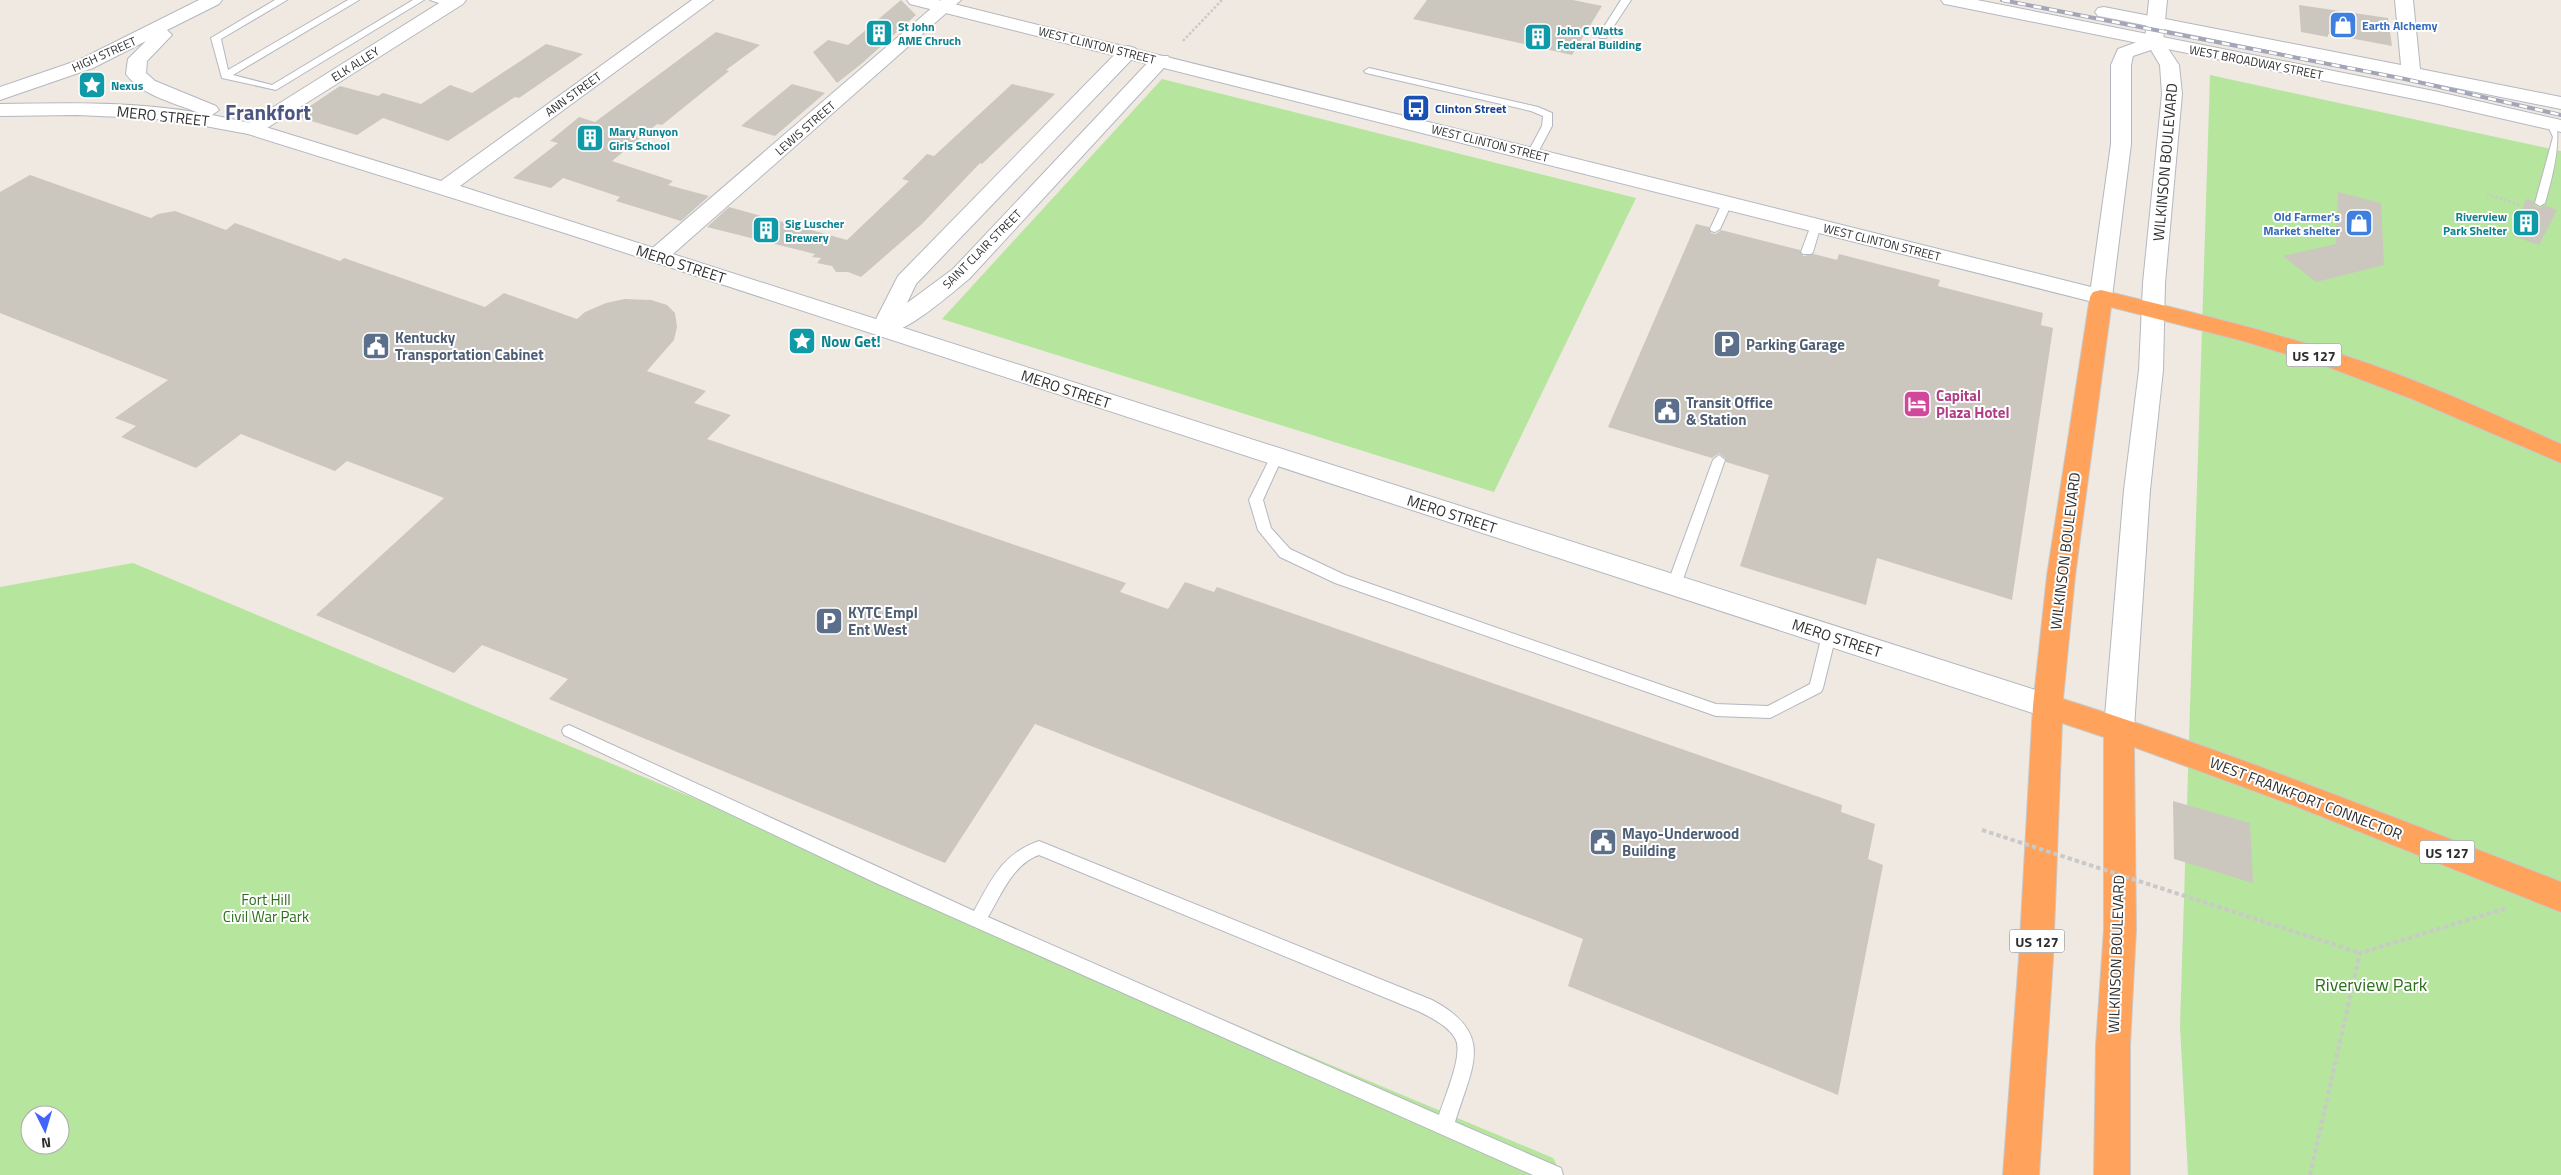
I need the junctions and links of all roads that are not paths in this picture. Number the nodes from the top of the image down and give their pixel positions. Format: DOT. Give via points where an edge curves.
graph roads {
  1 [pos="282,0"];
  2 [pos="354,0"];
  3 [pos="419,0"];
  4 [pos="704,0"];
  5 [pos="916,0"];
  6 [pos="1626,0"];
  7 [pos="1950,0"];
  8 [pos="2158,0"];
  9 [pos="2404,0"];
  10 [pos="448,1"];
  11 [pos="208,3"];
  12 [pos="948,3"];
  13 [pos="2089,9"];
  14 [pos="2155,32"];
  15 [pos="1603,36"];
  16 [pos="1128,52"];
  17 [pos="1161,60"];
  18 [pos="1369,71"];
  19 [pos="2412,73"];
  20 [pos="225,76"];
  21 [pos="0,94"];
  22 [pos="2561,103"];
  23 [pos="0,110"];
  24 [pos="2556,125"];
  25 [pos="252,129"];
  26 [pos="1532,154"];
  27 [pos="443,189"];
  28 [pos="1727,203"];
  29 [pos="2540,203"];
  30 [pos="1816,225"];
  31 [pos="1715,229"];
  32 [pos="1807,252"];
  33 [pos="657,256"];
  34 [pos="2100,297"];
  35 [pos="2153,311"];
  36 [pos="883,329"];
  37 [pos="2561,454"];
  38 [pos="1276,458"];
  39 [pos="1719,460"];
  40 [pos="1674,585"];
  41 [pos="1829,635"];
  42 [pos="2048,706"];
  43 [pos="2119,728"];
  44 [pos="569,731"];
  45 [pos="2561,897"];
  46 [pos="978,920"];
  47 [pos="1444,1127"];
  48 [pos="1554,1175"];
  49 [pos="2021,1175"];
  50 [pos="2112,1175"];
  1 -- 20 [label="lane" via="216,38"];
  2 -- 20 [label="lane"];
  3 -- 20 [label="lane" via="273,88"];
  4 -- 27 [label="main road, ANN STREET"];
  5 -- 12 [label="main road, WEST CLINTON STREET"];
  6 -- 15 [label="lane"];
  7 -- 14 [label="main road, WEST BROADWAY STREET"];
  8 -- 14 [label="main road"];
  9 -- 19 [label="main road"];
  10 -- 25 [label="main road, ELK ALLEY"];
  11 -- 21 [label="main road, HIGH STREET" via="86,64"];
  11 -- 25 [label="main road, HIGH STREET" via="146,50 138,59 136,74 148,85"];
  12 -- 16 [label="main road, WEST CLINTON STREET"];
  12 -- 33 [label="main road, LEWIS STREET"];
  13 -- 14 [label="main road, WEST BROADWAY STREET"];
  14 -- 19 [label="main road, WEST BROADWAY STREET"];
  14 -- 24 [label="main road, WEST BROADWAY STREET"];
  14 -- 34 [label="main road, WILKINSON BOULEVARD" via="2125,53 2121,65 2121,144"];
  14 -- 35 [label="main road, WILKINSON BOULEVARD" via="2172,68 2172,94"];
  16 -- 17 [label="main road, WEST CLINTON STREET"];
  16 -- 36 [label="main road" via="906,280"];
  17 -- 26 [label="main road, WEST CLINTON STREET"];
  17 -- 36 [label="main road, SAINT CLAIR STREET" via="960,274 924,303"];
  18 -- 26 [label="lane" via="1548,115 1547,126"];
  19 -- 22 [label="main road, WEST BROADWAY STREET"];
  23 -- 25 [label="main road, MERO STREET" via="77,109 178,115"];
  24 -- 29 [label="lane" via="2558,137"];
  25 -- 27 [label="main road, MERO STREET"];
  26 -- 28 [label="main road, WEST CLINTON STREET"];
  27 -- 33 [label="main road, MERO STREET"];
  28 -- 30 [label="main road, WEST CLINTON STREET"];
  28 -- 31 [label="lane"];
  30 -- 32 [label="lane"];
  30 -- 34 [label="main road, WEST CLINTON STREET"];
  33 -- 36 [label="main road, MERO STREET"];
  34 -- 35 [label="highway, US 127"];
  34 -- 42 [label="highway, WILKINSON BOULEVARD / US 127" via="2064,557"];
  35 -- 37 [label="highway, US 127" via="2281,344 2336,362 2403,386"];
  35 -- 43 [label="main road, WILKINSON BOULEVARD"];
  36 -- 38 [label="main road, MERO STREET"];
  38 -- 40 [label="main road, MERO STREET"];
  38 -- 41 [label="lane" via="1256,500 1265,530 1285,553 1340,579 1716,710 1770,712 1816,688"];
  39 -- 40 [label="lane"];
  40 -- 41 [label="main road, MERO STREET"];
  41 -- 42 [label="main road, MERO STREET"];
  42 -- 43 [label="highway, WEST FRANKFORT CONNECTOR"];
  42 -- 49 [label="highway, WILKINSON BOULEVARD / US 127" via="2036,958"];
  43 -- 45 [label="highway, WEST FRANKFORT CONNECTOR / US 127" via="2333,806"];
  43 -- 50 [label="highway, WILKINSON BOULEVARD" via="2120,929 2113,1045"];
  44 -- 46 [label="lane"];
  46 -- 47 [label="lane"];
  46 -- 47 [label="lane" via="1007,871 1021,856 1039,848 1426,1006 1448,1017 1466,1044"];
  47 -- 48 [label="lane"];
}
